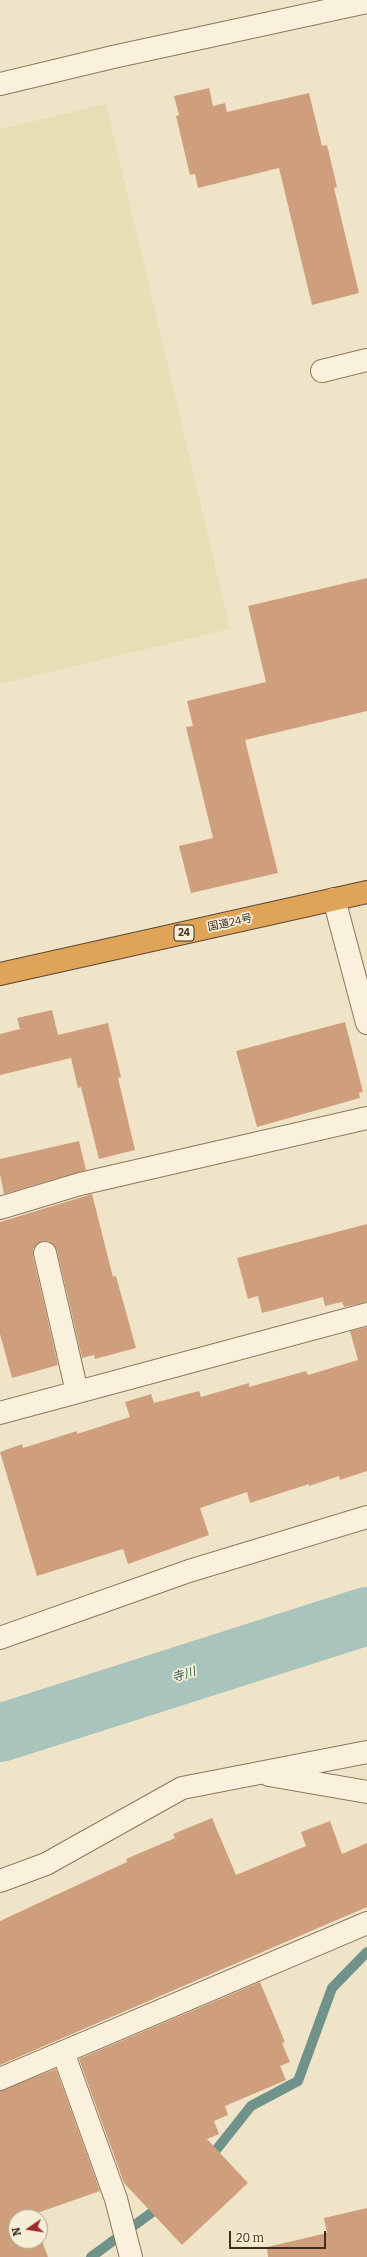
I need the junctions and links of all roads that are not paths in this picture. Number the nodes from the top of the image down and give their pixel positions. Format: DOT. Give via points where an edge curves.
graph roads {
  1 [pos="367,2"];
  2 [pos="321,6"];
  3 [pos="0,84"];
  4 [pos="367,360"];
  5 [pos="322,371"];
  6 [pos="367,892"];
  7 [pos="334,899"];
  8 [pos="0,974"];
  9 [pos="367,1022"];
  10 [pos="367,1118"];
  11 [pos="0,1208"];
  12 [pos="45,1253"];
  13 [pos="367,1314"];
  14 [pos="77,1392"];
  15 [pos="0,1413"];
  16 [pos="367,1517"];
  17 [pos="0,1638"];
  18 [pos="367,1752"];
  19 [pos="256,1772"];
  20 [pos="367,1792"];
  21 [pos="0,1881"];
  22 [pos="367,1923"];
  23 [pos="63,2052"];
  24 [pos="0,2078"];
  25 [pos="127,2242"];
  1 -- 2 [label="street"];
  2 -- 3 [label="street"];
  4 -- 5 [label="street"];
  6 -- 7 [label="highway, 国道24号 / 24"];
  7 -- 8 [label="highway, 国道24号 / 24"];
  7 -- 9 [label="street"];
  10 -- 11 [label="street" via="80,1184"];
  12 -- 14 [label="street"];
  13 -- 14 [label="street"];
  14 -- 15 [label="street"];
  16 -- 17 [label="street" via="189,1571"];
  18 -- 19 [label="street"];
  19 -- 20 [label="street"];
  19 -- 21 [label="street" via="182,1788 46,1864"];
  22 -- 23 [label="street"];
  23 -- 24 [label="street"];
  23 -- 25 [label="street" via="116,2199"];
}
